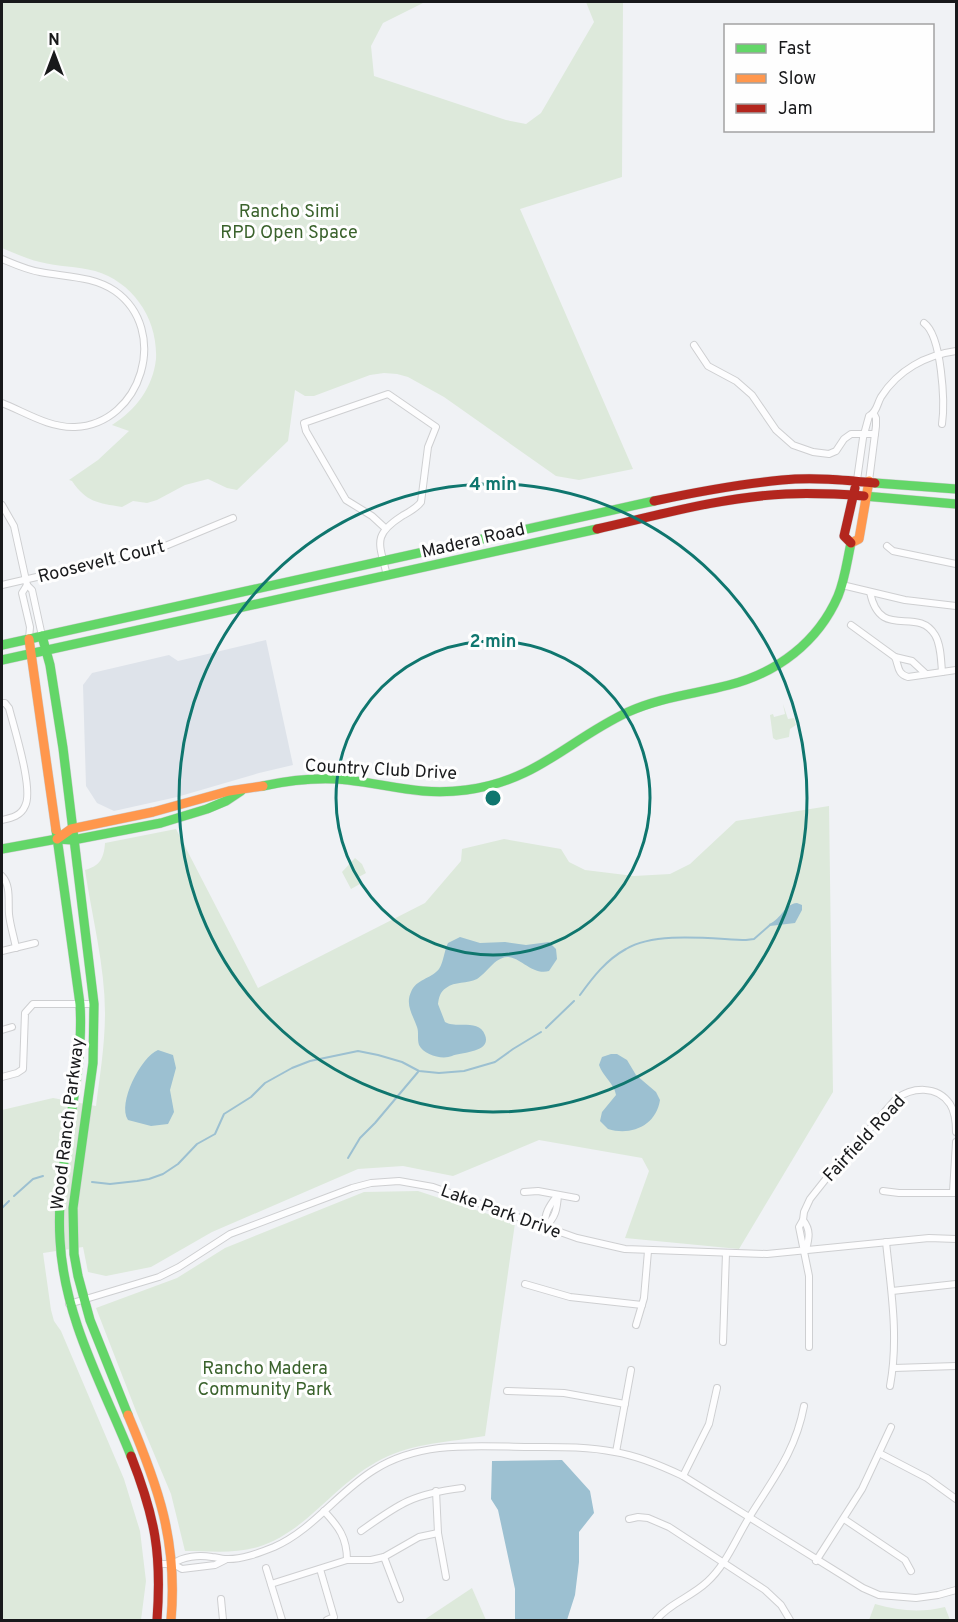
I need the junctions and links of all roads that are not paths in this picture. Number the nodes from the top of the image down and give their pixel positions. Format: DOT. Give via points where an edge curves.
graph roads {
  1 [pos="2,259"];
  2 [pos="924,323"];
  3 [pos="694,345"];
  4 [pos="957,351"];
  5 [pos="938,354"];
  6 [pos="2,403"];
  7 [pos="874,414"];
  8 [pos="942,424"];
  9 [pos="864,433"];
  10 [pos="875,434"];
  11 [pos="857,480"];
  12 [pos="869,481"];
  13 [pos="957,489"];
  14 [pos="854,494"];
  15 [pos="867,495"];
  16 [pos="957,504"];
  17 [pos="2,505"];
  18 [pos="232,518"];
  19 [pos="385,528"];
  20 [pos="851,543"];
  21 [pos="887,546"];
  22 [pos="384,562"];
  23 [pos="957,564"];
  24 [pos="387,576"];
  25 [pos="26,582"];
  26 [pos="2,585"];
  27 [pos="842,585"];
  28 [pos="870,592"];
  29 [pos="957,606"];
  30 [pos="851,625"];
  31 [pos="42,636"];
  32 [pos="29,639"];
  33 [pos="2,645"];
  34 [pos="46,651"];
  35 [pos="32,654"];
  36 [pos="895,657"];
  37 [pos="2,660"];
  38 [pos="957,670"];
  39 [pos="942,672"];
  40 [pos="926,674"];
  41 [pos="2,703"];
  42 [pos="241,791"];
  43 [pos="2,820"];
  44 [pos="71,829"];
  45 [pos="57,839"];
  46 [pos="73,840"];
  47 [pos="2,849"];
  48 [pos="2,876"];
  49 [pos="35,943"];
  50 [pos="16,948"];
  51 [pos="2,951"];
  52 [pos="81,1004"];
  53 [pos="94,1004"];
  54 [pos="12,1027"];
  55 [pos="2,1030"];
  56 [pos="2,1077"];
  57 [pos="957,1132"];
  58 [pos="957,1142"];
  59 [pos="883,1191"];
  60 [pos="524,1192"];
  61 [pos="955,1192"];
  62 [pos="558,1195"];
  63 [pos="576,1198"];
  64 [pos="546,1227"];
  65 [pos="957,1239"];
  66 [pos="886,1242"];
  67 [pos="648,1251"];
  68 [pos="805,1251"];
  69 [pos="726,1253"];
  70 [pos="525,1284"];
  71 [pos="957,1284"];
  72 [pos="892,1291"];
  73 [pos="82,1299"];
  74 [pos="69,1304"];
  75 [pos="642,1305"];
  76 [pos="636,1325"];
  77 [pos="723,1342"];
  78 [pos="809,1347"];
  79 [pos="957,1366"];
  80 [pos="894,1368"];
  81 [pos="631,1370"];
  82 [pos="890,1386"];
  83 [pos="717,1388"];
  84 [pos="507,1391"];
  85 [pos="625,1404"];
  86 [pos="804,1406"];
  87 [pos="891,1426"];
  88 [pos="616,1452"];
  89 [pos="879,1453"];
  90 [pos="684,1476"];
  91 [pos="462,1488"];
  92 [pos="436,1491"];
  93 [pos="957,1498"];
  94 [pos="324,1511"];
  95 [pos="749,1518"];
  96 [pos="629,1519"];
  97 [pos="844,1519"];
  98 [pos="361,1531"];
  99 [pos="438,1533"];
  100 [pos="384,1557"];
  101 [pos="225,1559"];
  102 [pos="347,1560"];
  103 [pos="816,1561"];
  104 [pos="723,1562"];
  105 [pos="160,1564"];
  106 [pos="173,1564"];
  107 [pos="266,1568"];
  108 [pos="320,1569"];
  109 [pos="911,1571"];
  110 [pos="446,1577"];
  111 [pos="271,1584"];
  112 [pos="957,1590"];
  113 [pos="221,1599"];
  114 [pos="400,1599"];
  115 [pos="158,1620"];
  116 [pos="171,1620"];
  117 [pos="223,1620"];
  118 [pos="282,1620"];
  119 [pos="327,1620"];
  120 [pos="656,1620"];
  121 [pos="790,1620"];
  1 -- 6 [label="street" via="40,272 84,278 116,292 138,319 145,353 132,394 116,411 97,422 76,427 57,425"];
  2 -- 5 [label="street" via="930,328"];
  3 -- 9 [label="street" via="708,366 752,394 776,430 793,445 829,454 848,435"];
  4 -- 5 [label="street"];
  5 -- 7 [label="street" via="906,371 881,396"];
  5 -- 8 [label="street"];
  7 -- 9 [label="street" via="869,416"];
  7 -- 10 [label="street"];
  9 -- 10 [label="street"];
  9 -- 11 [label="street"];
  10 -- 12 [label="street"];
  11 -- 12 [label="main road, Madera Road"];
  11 -- 14 [label="main road"];
  11 -- 22 [label="main road, Madera Road" via="783,480 701,491"];
  12 -- 13 [label="main road, Madera Road"];
  12 -- 15 [label="main road"];
  14 -- 15 [label="main road, Madera Road"];
  14 -- 20 [label="main road" via="844,536"];
  14 -- 24 [label="main road, Madera Road" via="784,494 704,505"];
  15 -- 16 [label="main road, Madera Road"];
  15 -- 20 [label="main road" via="859,539"];
  17 -- 25 [label="street, Wood Ranch Parkway" via="14,526"];
  18 -- 25 [label="street, Roosevelt Court" via="152,551"];
  19 -- 19 [label="street" via="345,500 304,423 388,394 436,427 428,447 421,502"];
  19 -- 22 [label="street" via="380,539"];
  20 -- 27 [label="main road, Country Club Drive"];
  21 -- 23 [label="street" via="893,551"];
  22 -- 24 [label="street"];
  22 -- 31 [label="main road, Madera Road"];
  24 -- 34 [label="main road, Madera Road"];
  25 -- 26 [label="street, Roosevelt Court"];
  25 -- 31 [label="street, Wood Ranch Parkway" via="32,590"];
  25 -- 32 [label="street, Wood Ranch Parkway" via="22,593"];
  27 -- 28 [label="street"];
  27 -- 42 [label="main road, Country Club Drive" via="821,626 779,665 748,680 628,712 546,763 509,780 471,789 430,792 358,781 306,779"];
  28 -- 29 [label="street"];
  28 -- 39 [label="street" via="882,615 894,621 917,622 932,631 939,645"];
  30 -- 36 [label="street"];
  31 -- 32 [label="main road, Madera Road"];
  31 -- 34 [label="main road, Wood Ranch Parkway"];
  32 -- 33 [label="main road, Madera Road"];
  32 -- 35 [label="main road, Wood Ranch Parkway"];
  34 -- 35 [label="main road, Madera Road"];
  34 -- 44 [label="main road, Wood Ranch Parkway" via="63,748"];
  35 -- 37 [label="main road, Madera Road"];
  35 -- 45 [label="main road, Wood Ranch Parkway"];
  36 -- 40 [label="street" via="912,661"];
  36 -- 40 [label="street" via="904,676"];
  38 -- 39 [label="street"];
  39 -- 40 [label="street"];
  41 -- 43 [label="street" via="9,708 28,792 20,813"];
  42 -- 44 [label="main road, Country Club Drive"];
  42 -- 46 [label="main road, Country Club Drive" via="233,798 182,816"];
  44 -- 45 [label="main road, Country Club Drive"];
  44 -- 46 [label="main road, Wood Ranch Parkway"];
  45 -- 46 [label="main road, Country Club Drive"];
  45 -- 47 [label="main road, Country Club Drive"];
  45 -- 52 [label="main road, Wood Ranch Parkway"];
  46 -- 53 [label="main road, Wood Ranch Parkway"];
  48 -- 50 [label="street" via="8,890"];
  49 -- 50 [label="street"];
  50 -- 51 [label="street"];
  52 -- 53 [label="street"];
  52 -- 56 [label="street" via="30,1006 25,1013 23,1069"];
  52 -- 74 [label="main road, Wood Ranch Parkway" via="81,1049 60,1220"];
  53 -- 73 [label="main road, Wood Ranch Parkway" via="93,1063 72,1226"];
  54 -- 55 [label="street"];
  57 -- 68 [label="street, Fairfield Road" via="953,1110 945,1099 929,1090 910,1091 896,1099 810,1199 803,1220 809,1237"];
  58 -- 61 [label="street"];
  59 -- 61 [label="street"];
  60 -- 62 [label="street"];
  62 -- 63 [label="street"];
  62 -- 64 [label="street" via="557,1210"];
  64 -- 67 [label="street, Lake Park Drive" via="600,1244"];
  64 -- 73 [label="street, Lake Park Drive" via="433,1186 399,1181 371,1183 230,1234 159,1277"];
  65 -- 66 [label="street, Lake Park Drive"];
  66 -- 68 [label="street, Lake Park Drive"];
  66 -- 72 [label="street"];
  67 -- 69 [label="street, Lake Park Drive"];
  67 -- 75 [label="street"];
  68 -- 69 [label="street, Lake Park Drive"];
  68 -- 78 [label="street, Fairfield Road"];
  69 -- 77 [label="street"];
  70 -- 75 [label="street" via="570,1297"];
  71 -- 72 [label="street"];
  72 -- 80 [label="street"];
  73 -- 74 [label="street, Lake Park Drive"];
  73 -- 106 [label="main road, Wood Ranch Parkway" via="163,1504"];
  74 -- 105 [label="main road, Wood Ranch Parkway" via="143,1487"];
  75 -- 76 [label="street"];
  79 -- 80 [label="street"];
  80 -- 82 [label="street"];
  81 -- 85 [label="street"];
  83 -- 90 [label="street" via="709,1424"];
  84 -- 85 [label="street" via="564,1393"];
  85 -- 88 [label="street"];
  86 -- 95 [label="street" via="785,1460"];
  87 -- 89 [label="street"];
  88 -- 90 [label="street"];
  88 -- 94 [label="street" via="570,1447 427,1449 374,1470"];
  89 -- 93 [label="street"];
  89 -- 97 [label="street"];
  90 -- 95 [label="street"];
  91 -- 92 [label="street"];
  92 -- 98 [label="street" via="402,1502"];
  92 -- 99 [label="street"];
  94 -- 101 [label="street" via="276,1546"];
  94 -- 102 [label="street" via="343,1534"];
  95 -- 103 [label="street"];
  95 -- 104 [label="street"];
  96 -- 104 [label="street" via="658,1521"];
  97 -- 103 [label="street"];
  97 -- 109 [label="street" via="905,1560"];
  99 -- 100 [label="street" via="419,1537"];
  99 -- 110 [label="street"];
  100 -- 102 [label="street"];
  100 -- 114 [label="street"];
  101 -- 106 [label="street" via="181,1558"];
  101 -- 106 [label="street" via="215,1565 182,1569"];
  102 -- 108 [label="street"];
  103 -- 112 [label="street" via="879,1595 916,1598"];
  104 -- 120 [label="street" via="706,1583"];
  104 -- 121 [label="street" via="775,1597"];
  105 -- 106 [label="street"];
  105 -- 115 [label="main road, Wood Ranch Parkway"];
  106 -- 116 [label="main road, Wood Ranch Parkway"];
  107 -- 111 [label="street"];
  108 -- 111 [label="street"];
  108 -- 119 [label="street" via="334,1617"];
  111 -- 118 [label="street"];
  113 -- 117 [label="street"];
}
